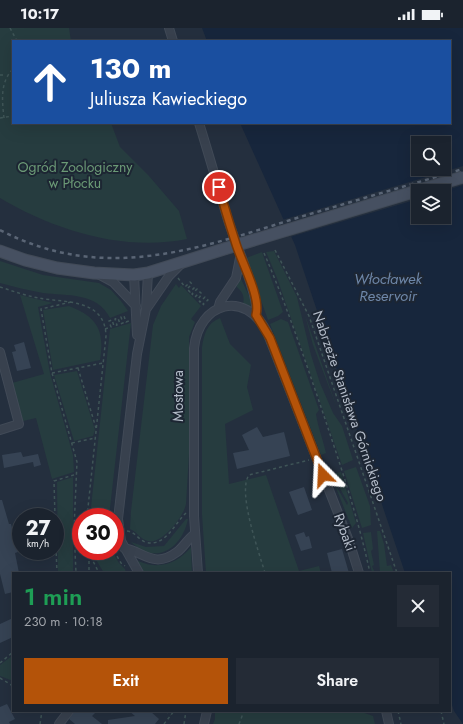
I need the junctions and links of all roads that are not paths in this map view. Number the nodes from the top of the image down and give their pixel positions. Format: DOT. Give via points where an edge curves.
graph roads {
  1 [pos="169,28"];
  2 [pos="173,40"];
  3 [pos="199,124"];
  4 [pos="463,178"];
  5 [pos="0,251"];
  6 [pos="240,256"];
  7 [pos="184,260"];
  8 [pos="94,273"];
  9 [pos="148,273"];
  10 [pos="134,275"];
  11 [pos="136,306"];
  12 [pos="146,309"];
  13 [pos="218,309"];
  14 [pos="256,315"];
  15 [pos="0,352"];
  16 [pos="137,354"];
  17 [pos="0,430"];
  18 [pos="119,508"];
  19 [pos="195,534"];
  20 [pos="124,548"];
  21 [pos="138,572"];
  22 [pos="198,572"];
  23 [pos="359,572"];
  24 [pos="68,712"];
  25 [pos="207,712"];
  26 [pos="386,712"];
  27 [pos="59,724"];
  28 [pos="204,724"];
  29 [pos="389,724"];
  1 -- 2 [label="street"];
  3 -- 6 [label="street"];
  4 -- 7 [label="main road, bridge"];
  5 -- 8 [label="main road" via="44,265"];
  6 -- 13 [label="street" via="236,278"];
  6 -- 14 [label="street" via="258,309"];
  7 -- 9 [label="main road"];
  7 -- 12 [label="street" via="169,276"];
  8 -- 10 [label="main road"];
  8 -- 11 [label="street" via="113,282"];
  9 -- 10 [label="main road"];
  9 -- 12 [label="street"];
  10 -- 11 [label="street"];
  11 -- 16 [label="street"];
  12 -- 16 [label="street"];
  13 -- 14 [label="street" via="238,307"];
  13 -- 19 [label="street, Mostowa" via="200,324 195,336"];
  14 -- 23 [label="street, Rybaki" via="270,338"];
  15 -- 17 [label="street" via="19,424"];
  16 -- 18 [label="street"];
  19 -- 20 [label="street" via="177,552 162,558 148,558"];
  19 -- 22 [label="street, Mostowa"];
  20 -- 21 [label="street"];
  24 -- 27 [label="street"];
  25 -- 28 [label="street"];
  26 -- 29 [label="street"];
}
